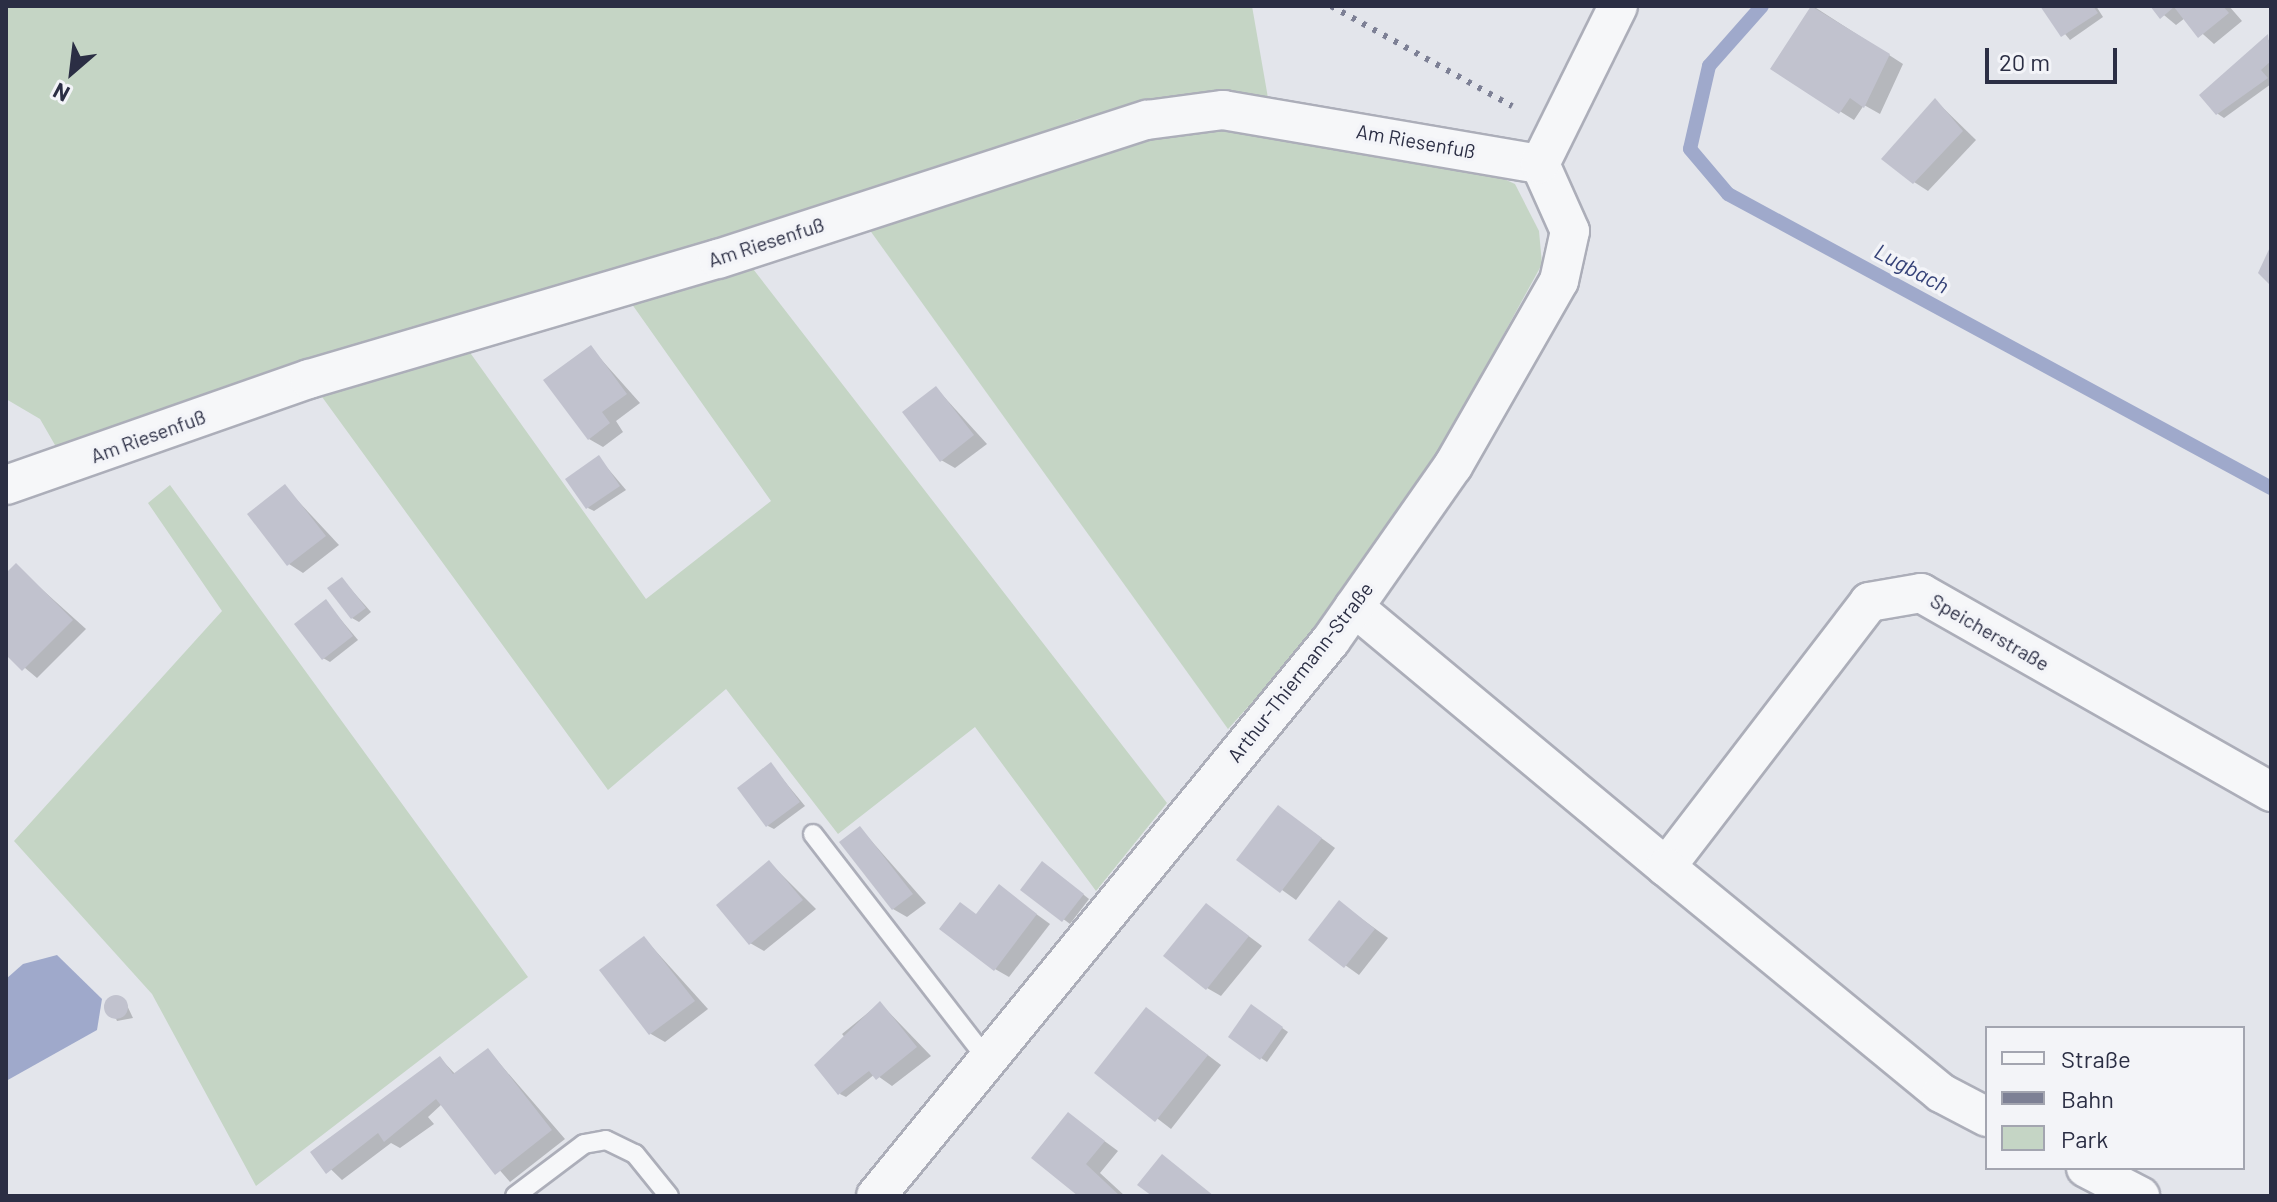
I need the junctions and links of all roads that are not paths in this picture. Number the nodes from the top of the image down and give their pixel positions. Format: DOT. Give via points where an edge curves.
graph roads {
  1 [pos="1618,6"];
  2 [pos="1540,164"];
  3 [pos="6,485"];
  4 [pos="1354,607"];
  5 [pos="2271,792"];
  6 [pos="813,834"];
  7 [pos="1666,867"];
  8 [pos="989,1062"];
  9 [pos="1985,1116"];
  10 [pos="2090,1170"];
  11 [pos="515,1196"];
  12 [pos="669,1196"];
  13 [pos="876,1196"];
  14 [pos="2140,1196"];
  1 -- 2 [label="street"];
  2 -- 3 [label="street, Am Riesenfuß" via="1223,110 1147,120 718,259 309,379"];
  2 -- 4 [label="street, Arthur-Thiermann-Straße" via="1570,231 1559,281 1453,466"];
  4 -- 7 [label="street"];
  4 -- 8 [label="street, Arthur-Thiermann-Straße"];
  5 -- 7 [label="street, Speicherstraße" via="1921,593 1869,602"];
  6 -- 8 [label="lane"];
  7 -- 9 [label="street" via="1941,1093"];
  8 -- 13 [label="street, Arthur-Thiermann-Straße"];
  10 -- 14 [label="street"];
  11 -- 12 [label="lane" via="584,1144 606,1140 635,1154"];
}
